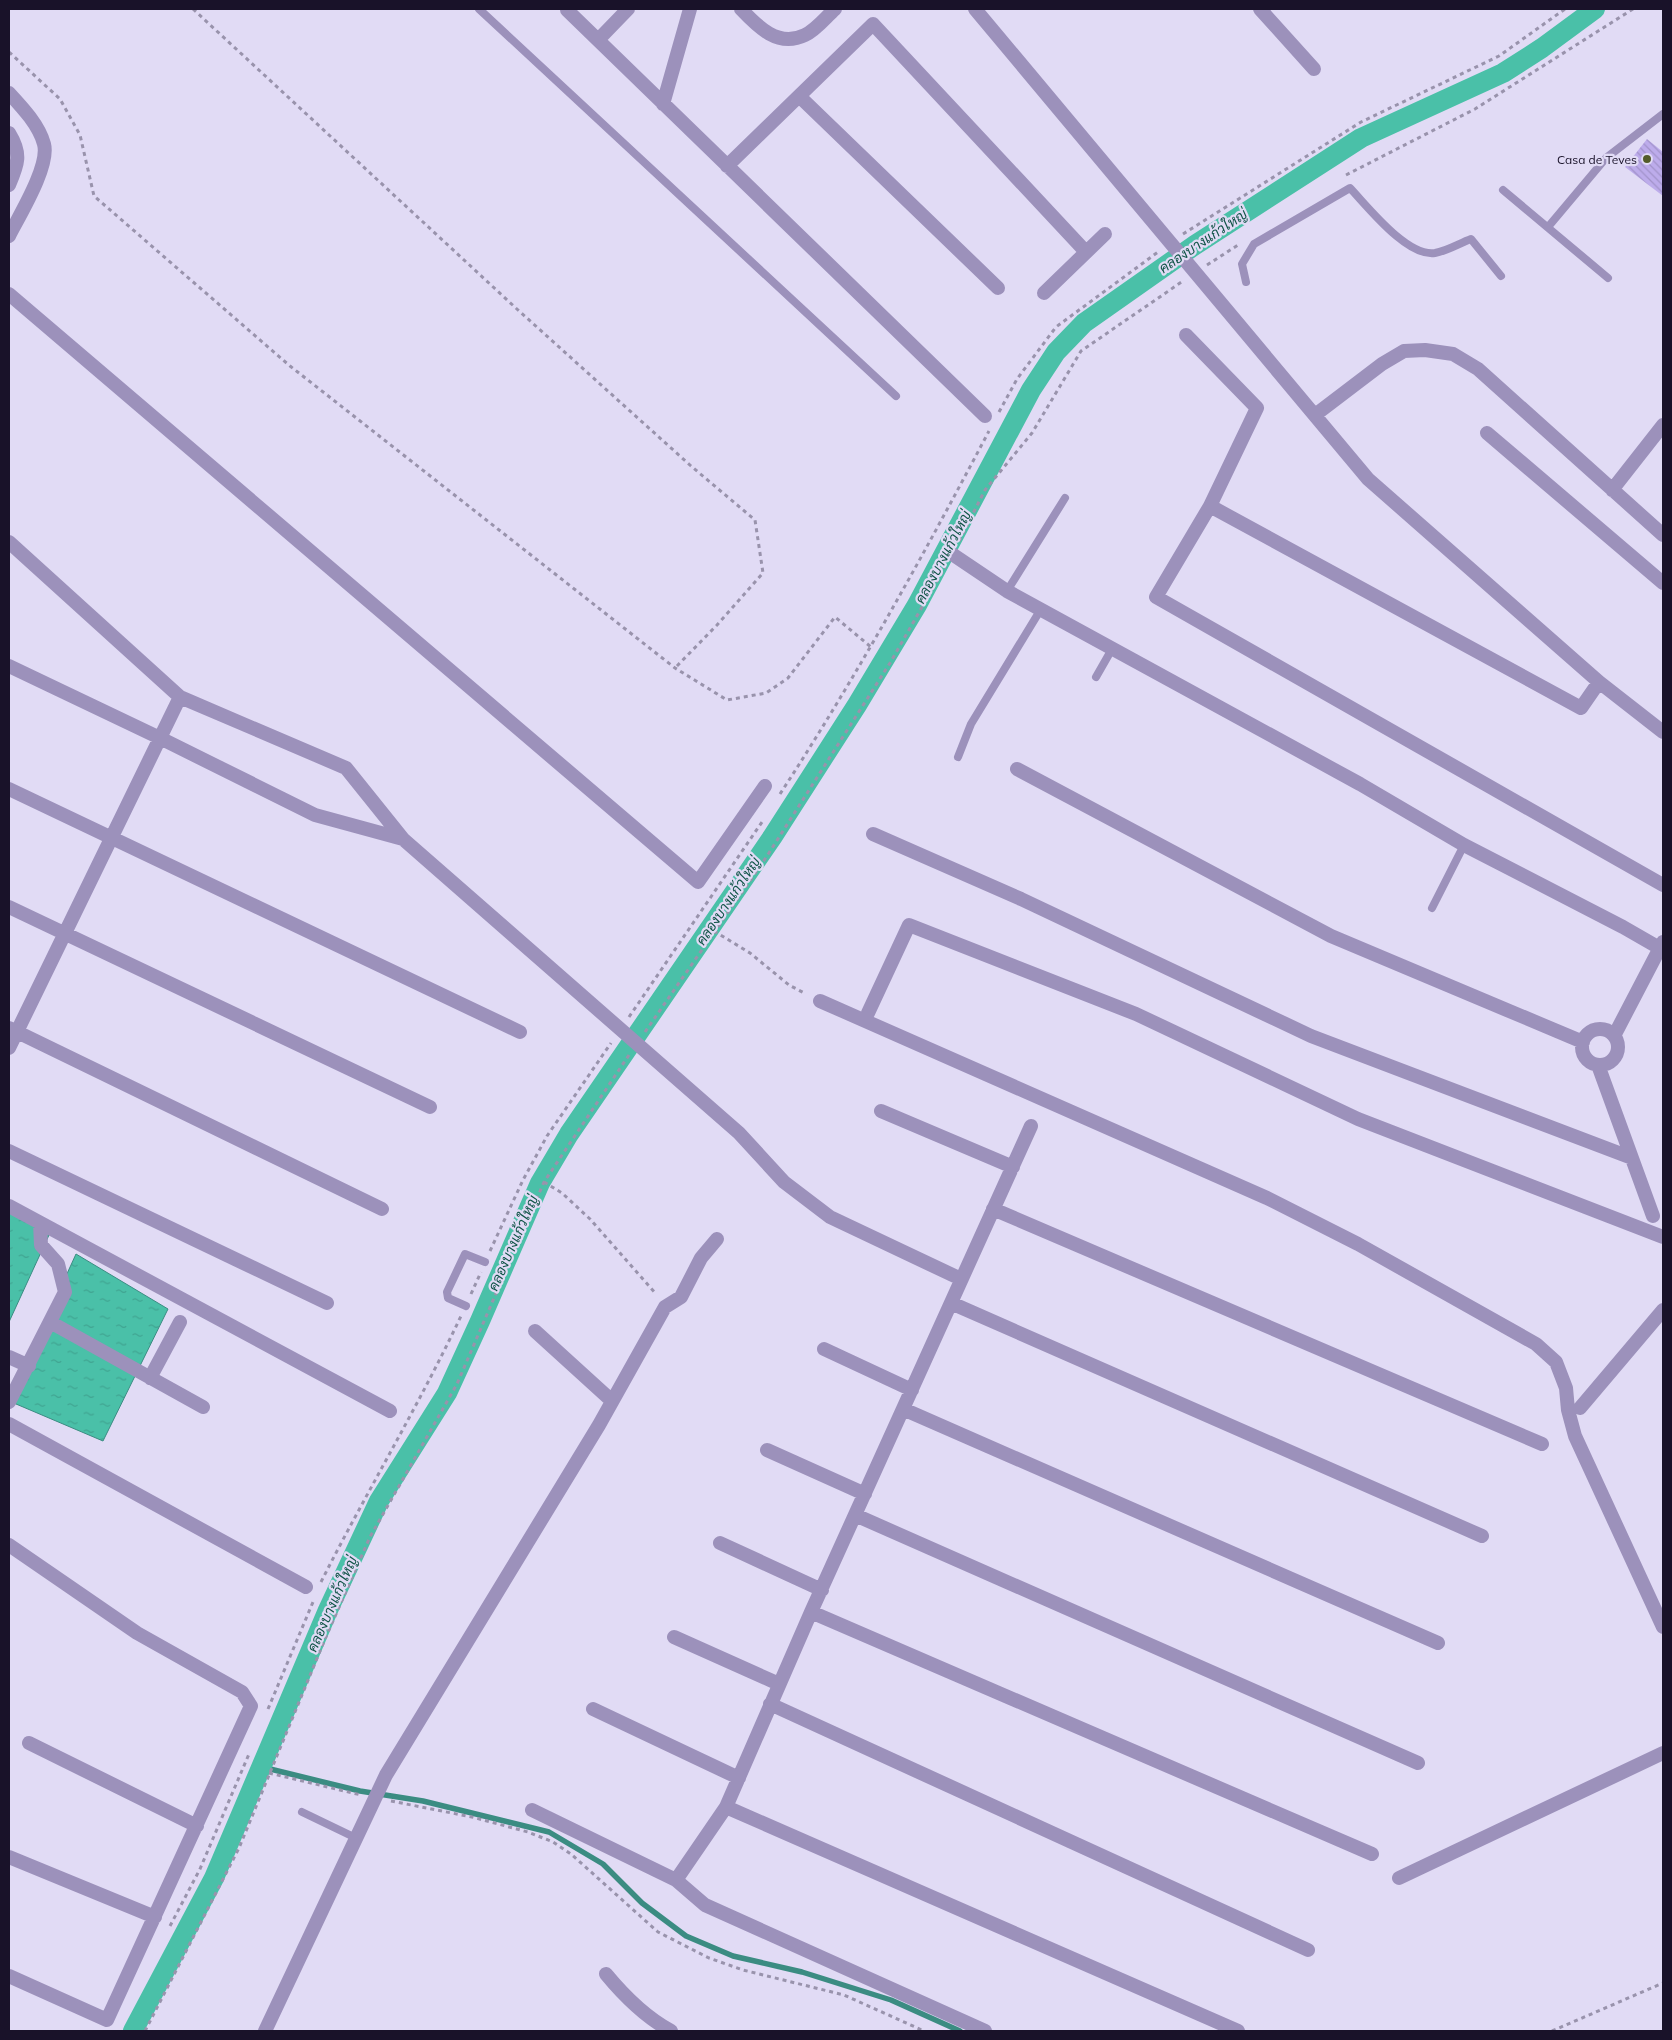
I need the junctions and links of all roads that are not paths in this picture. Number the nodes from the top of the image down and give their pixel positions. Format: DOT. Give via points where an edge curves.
graph roads {
  1 [pos="479,9"];
  2 [pos="628,9"];
  3 [pos="690,9"];
  4 [pos="741,9"];
  5 [pos="835,9"];
  6 [pos="975,9"];
  7 [pos="1260,9"];
  8 [pos="567,10"];
  9 [pos="598,40"];
  10 [pos="1314,69"];
  11 [pos="9,93"];
  12 [pos="799,96"];
  13 [pos="664,104"];
  14 [pos="1663,114"];
  15 [pos="9,133"];
  16 [pos="727,166"];
  17 [pos="9,185"];
  18 [pos="1503,190"];
  19 [pos="1548,227"];
  20 [pos="1105,234"];
  21 [pos="9,236"];
  22 [pos="1086,252"];
  23 [pos="1501,276"];
  24 [pos="1608,278"];
  25 [pos="1246,282"];
  26 [pos="998,288"];
  27 [pos="1044,293"];
  28 [pos="9,294"];
  29 [pos="1186,335"];
  30 [pos="896,396"];
  31 [pos="1315,415"];
  32 [pos="992,417"];
  33 [pos="1663,425"];
  34 [pos="1486,433"];
  35 [pos="1612,490"];
  36 [pos="1065,498"];
  37 [pos="1210,506"];
  38 [pos="1663,535"];
  39 [pos="9,542"];
  40 [pos="952,554"];
  41 [pos="1663,583"];
  42 [pos="1007,591"];
  43 [pos="1041,609"];
  44 [pos="1112,649"];
  45 [pos="9,666"];
  46 [pos="1096,677"];
  47 [pos="1599,682"];
  48 [pos="180,697"];
  49 [pos="1663,732"];
  50 [pos="160,738"];
  51 [pos="958,757"];
  52 [pos="1017,769"];
  53 [pos="765,786"];
  54 [pos="9,789"];
  55 [pos="873,834"];
  56 [pos="111,838"];
  57 [pos="403,839"];
  58 [pos="1464,845"];
  59 [pos="1663,885"];
  60 [pos="9,907"];
  61 [pos="1432,908"];
  62 [pos="64,934"];
  63 [pos="1662,947"];
  64 [pos="820,1001"];
  65 [pos="868,1013"];
  66 [pos="13,1029"];
  67 [pos="520,1032"];
  68 [pos="1614,1036"];
  69 [pos="1583,1042"];
  70 [pos="9,1048"];
  71 [pos="1598,1065"];
  72 [pos="430,1106"];
  73 [pos="881,1111"];
  74 [pos="1032,1126"];
  75 [pos="9,1151"];
  76 [pos="1632,1158"];
  77 [pos="1013,1167"];
  78 [pos="9,1206"];
  79 [pos="382,1209"];
  80 [pos="993,1209"];
  81 [pos="1652,1216"];
  82 [pos="40,1223"];
  83 [pos="1663,1237"];
  84 [pos="717,1239"];
  85 [pos="485,1262"];
  86 [pos="962,1279"];
  87 [pos="327,1303"];
  88 [pos="951,1303"];
  89 [pos="466,1306"];
  90 [pos="1663,1310"];
  91 [pos="50,1322"];
  92 [pos="180,1322"];
  93 [pos="535,1331"];
  94 [pos="824,1349"];
  95 [pos="9,1356"];
  96 [pos="28,1366"];
  97 [pos="150,1378"];
  98 [pos="912,1390"];
  99 [pos="612,1401"];
  100 [pos="9,1402"];
  101 [pos="203,1407"];
  102 [pos="1580,1408"];
  103 [pos="903,1409"];
  104 [pos="390,1411"];
  105 [pos="9,1424"];
  106 [pos="1542,1444"];
  107 [pos="767,1450"];
  108 [pos="865,1494"];
  109 [pos="855,1515"];
  110 [pos="1482,1536"];
  111 [pos="720,1543"];
  112 [pos="9,1545"];
  113 [pos="312,1589"];
  114 [pos="822,1590"];
  115 [pos="811,1612"];
  116 [pos="1663,1627"];
  117 [pos="674,1637"];
  118 [pos="1438,1644"];
  119 [pos="779,1684"];
  120 [pos="770,1704"];
  121 [pos="592,1709"];
  122 [pos="29,1743"];
  123 [pos="1663,1753"];
  124 [pos="1418,1763"];
  125 [pos="739,1778"];
  126 [pos="726,1807"];
  127 [pos="532,1810"];
  128 [pos="302,1812"];
  129 [pos="197,1826"];
  130 [pos="356,1838"];
  131 [pos="1372,1854"];
  132 [pos="9,1857"];
  133 [pos="1398,1878"];
  134 [pos="676,1880"];
  135 [pos="155,1917"];
  136 [pos="1308,1950"];
  137 [pos="606,1974"];
  138 [pos="9,1976"];
  139 [pos="265,2031"];
  140 [pos="671,2031"];
  141 [pos="985,2031"];
  142 [pos="1238,2031"];
  1 -- 30 [label="lane"];
  2 -- 9 [label="street"];
  3 -- 13 [label="street"];
  4 -- 5 [label="street" via="756,25 773,37 781,38 806,34"];
  6 -- 31 [label="street"];
  7 -- 10 [label="street"];
  8 -- 9 [label="street"];
  9 -- 13 [label="street"];
  11 -- 21 [label="street" via="24,110 44,144 43,162 36,184"];
  12 -- 16 [label="street"];
  12 -- 22 [label="street" via="873,24"];
  12 -- 26 [label="street"];
  13 -- 16 [label="street"];
  14 -- 19 [label="lane" via="1606,158"];
  15 -- 17 [label="street" via="18,163"];
  16 -- 32 [label="street"];
  18 -- 19 [label="lane"];
  19 -- 24 [label="lane"];
  20 -- 22 [label="street"];
  22 -- 27 [label="street"];
  23 -- 25 [label="lane" via="1472,239 1434,253 1411,248 1350,188 1254,244 1242,264"];
  28 -- 53 [label="street" via="698,882"];
  29 -- 37 [label="street" via="1257,408"];
  31 -- 35 [label="street" via="1404,351 1453,354 1478,368"];
  31 -- 47 [label="street" via="1368,479"];
  33 -- 35 [label="street"];
  34 -- 41 [label="street"];
  35 -- 38 [label="street"];
  36 -- 42 [label="lane"];
  37 -- 47 [label="street" via="1581,708"];
  37 -- 59 [label="street" via="1156,597"];
  39 -- 48 [label="street"];
  40 -- 42 [label="street"];
  42 -- 43 [label="street"];
  43 -- 44 [label="street"];
  43 -- 51 [label="lane" via="971,724"];
  44 -- 46 [label="lane"];
  44 -- 58 [label="street" via="1360,784"];
  45 -- 50 [label="street"];
  47 -- 49 [label="street"];
  48 -- 50 [label="street"];
  48 -- 57 [label="street" via="346,768"];
  50 -- 56 [label="street"];
  50 -- 57 [label="street" via="315,815"];
  52 -- 69 [label="street" via="1331,936"];
  54 -- 56 [label="street"];
  55 -- 76 [label="street" via="1022,899 1311,1036"];
  56 -- 62 [label="street"];
  56 -- 67 [label="street"];
  57 -- 86 [label="street" via="739,1133 784,1182 830,1217"];
  58 -- 61 [label="lane"];
  58 -- 63 [label="street"];
  60 -- 62 [label="street"];
  62 -- 66 [label="street"];
  62 -- 72 [label="street"];
  63 -- 68 [label="street"];
  64 -- 116 [label="street" via="1267,1198 1358,1244 1536,1344 1556,1362 1566,1388 1575,1436"];
  65 -- 83 [label="street" via="908,924 1136,1014 1358,1119"];
  66 -- 70 [label="street"];
  66 -- 79 [label="street"];
  68 -- 69 [label="street" via="1599,1030 1589,1033"];
  68 -- 71 [label="street" via="1618,1047 1614,1059"];
  69 -- 71 [label="street" via="1587,1060"];
  71 -- 76 [label="street"];
  73 -- 77 [label="street"];
  74 -- 77 [label="street"];
  75 -- 87 [label="street"];
  76 -- 81 [label="street"];
  77 -- 80 [label="street"];
  78 -- 82 [label="street"];
  80 -- 86 [label="street"];
  80 -- 106 [label="street"];
  82 -- 91 [label="street" via="41,1245 58,1264 65,1292"];
  82 -- 104 [label="street"];
  84 -- 99 [label="street" via="701,1258 682,1297 665,1307"];
  85 -- 89 [label="lane" via="465,1254 447,1292 448,1298"];
  86 -- 88 [label="street"];
  88 -- 98 [label="street"];
  88 -- 110 [label="street"];
  90 -- 102 [label="street"];
  91 -- 96 [label="street"];
  91 -- 97 [label="street"];
  92 -- 97 [label="street"];
  93 -- 99 [label="street"];
  94 -- 98 [label="street"];
  95 -- 96 [label="street"];
  96 -- 100 [label="street"];
  97 -- 101 [label="street"];
  98 -- 103 [label="street"];
  99 -- 130 [label="street" via="386,1775"];
  103 -- 108 [label="street"];
  103 -- 118 [label="street"];
  105 -- 113 [label="street"];
  107 -- 108 [label="street"];
  108 -- 109 [label="street"];
  109 -- 114 [label="street"];
  109 -- 124 [label="street"];
  111 -- 114 [label="street"];
  112 -- 129 [label="street" via="137,1634 242,1692 251,1706"];
  114 -- 115 [label="street"];
  115 -- 119 [label="street"];
  115 -- 131 [label="street"];
  117 -- 119 [label="street"];
  119 -- 120 [label="street"];
  120 -- 125 [label="street"];
  120 -- 136 [label="street"];
  121 -- 125 [label="street"];
  122 -- 129 [label="street"];
  123 -- 133 [label="street"];
  125 -- 126 [label="street"];
  126 -- 134 [label="street"];
  126 -- 142 [label="street"];
  127 -- 134 [label="street"];
  128 -- 130 [label="lane"];
  129 -- 135 [label="street"];
  130 -- 139 [label="street"];
  132 -- 135 [label="street"];
  134 -- 141 [label="street" via="705,1905"];
  135 -- 138 [label="street" via="107,2020"];
  137 -- 140 [label="street" via="639,2010"];
}
